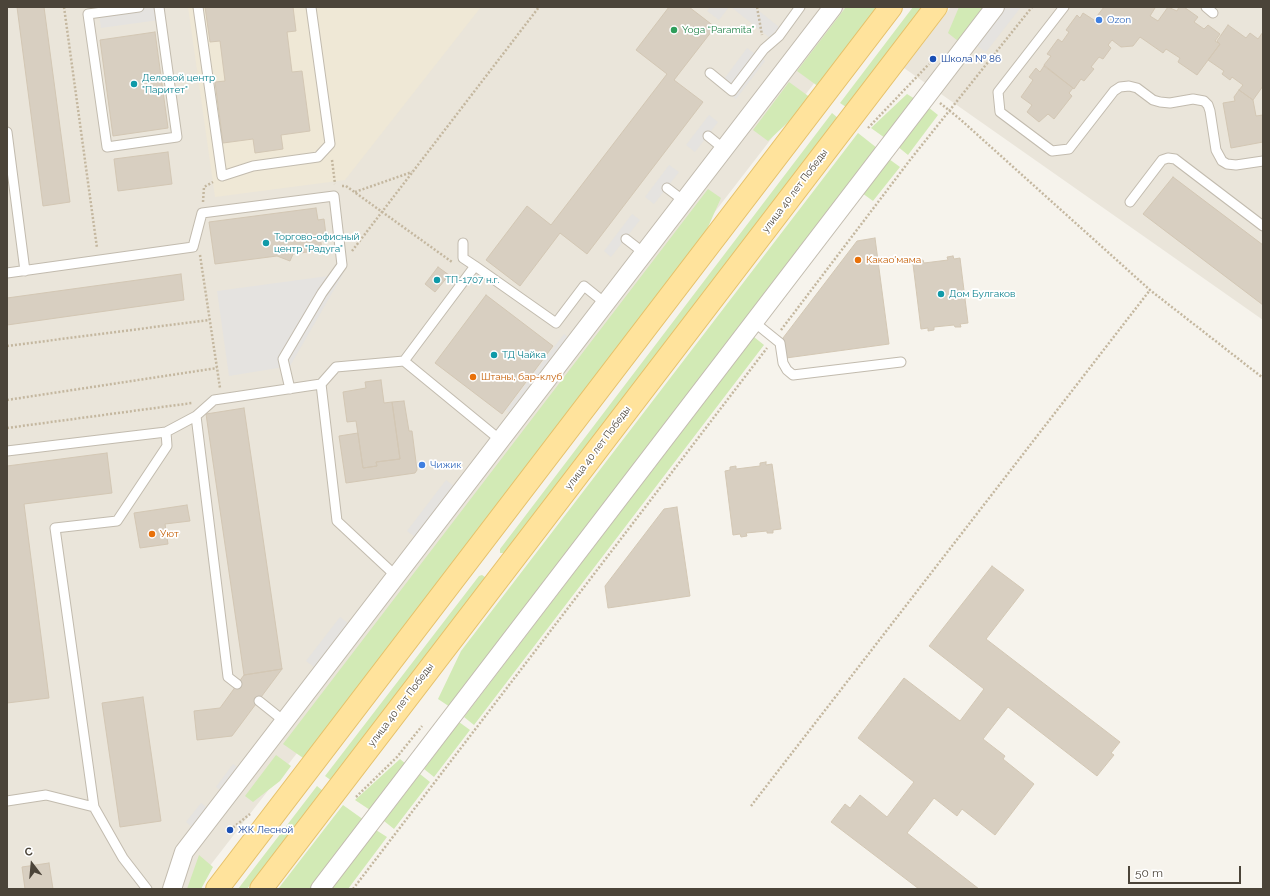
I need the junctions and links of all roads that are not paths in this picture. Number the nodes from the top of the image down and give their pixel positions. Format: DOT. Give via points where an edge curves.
graph roads {
  1 [pos="139,7"];
  2 [pos="159,7"];
  3 [pos="198,7"];
  4 [pos="311,7"];
  5 [pos="800,7"];
  6 [pos="891,7"];
  7 [pos="936,7"];
  8 [pos="995,7"];
  9 [pos="1064,7"];
  10 [pos="1206,7"];
  11 [pos="830,8"];
  12 [pos="92,10"];
  13 [pos="1213,13"];
  14 [pos="710,73"];
  15 [pos="7,132"];
  16 [pos="708,136"];
  17 [pos="724,148"];
  18 [pos="1263,161"];
  19 [pos="667,188"];
  20 [pos="684,201"];
  21 [pos="1130,202"];
  22 [pos="1263,226"];
  23 [pos="626,238"];
  24 [pos="463,243"];
  25 [pos="644,253"];
  26 [pos="475,266"];
  27 [pos="25,271"];
  28 [pos="7,273"];
  29 [pos="606,303"];
  30 [pos="754,322"];
  31 [pos="404,361"];
  32 [pos="901,362"];
  33 [pos="321,384"];
  34 [pos="290,388"];
  35 [pos="196,416"];
  36 [pos="166,432"];
  37 [pos="499,439"];
  38 [pos="7,451"];
  39 [pos="478,548"];
  40 [pos="506,569"];
  41 [pos="396,576"];
  42 [pos="237,684"];
  43 [pos="258,701"];
  44 [pos="284,722"];
  45 [pos="7,801"];
  46 [pos="94,807"];
  47 [pos="146,889"];
  48 [pos="172,889"];
  49 [pos="217,889"];
  50 [pos="261,889"];
  51 [pos="320,889"];
  1 -- 12 [label="lane"];
  2 -- 12 [label="lane" via="177,137 107,147 88,14"];
  3 -- 4 [label="lane" via="222,176 252,166 318,157 330,144"];
  5 -- 14 [label="lane" via="732,91"];
  6 -- 39 [label="main road"];
  7 -- 40 [label="main road, улица 40 лет Победы"];
  8 -- 30 [label="street"];
  9 -- 18 [label="lane" via="998,92 1000,112 1052,151 1069,150 1114,90 1129,86 1160,102 1193,99 1204,101 1210,111 1216,150 1222,162 1236,165"];
  10 -- 13 [label="lane"];
  11 -- 17 [label="street"];
  15 -- 27 [label="lane"];
  16 -- 17 [label="lane"];
  17 -- 20 [label="street"];
  19 -- 20 [label="lane"];
  20 -- 25 [label="street"];
  21 -- 22 [label="lane" via="1162,160 1175,159"];
  23 -- 25 [label="lane"];
  24 -- 26 [label="lane" via="463,258"];
  25 -- 29 [label="street"];
  26 -- 29 [label="lane" via="556,323 584,286"];
  26 -- 31 [label="lane"];
  27 -- 28 [label="lane"];
  27 -- 34 [label="lane" via="193,247 202,213 334,196 342,265 322,293 283,359"];
  29 -- 37 [label="street"];
  30 -- 32 [label="lane" via="780,343 783,363 786,370 793,375"];
  30 -- 51 [label="street"];
  31 -- 33 [label="lane" via="336,366"];
  31 -- 37 [label="lane"];
  33 -- 34 [label="lane"];
  33 -- 41 [label="lane" via="337,521"];
  34 -- 35 [label="lane" via="218,399"];
  35 -- 36 [label="lane"];
  35 -- 42 [label="lane" via="228,676"];
  36 -- 38 [label="lane"];
  36 -- 46 [label="lane" via="167,446 117,521 55,528"];
  37 -- 41 [label="street"];
  39 -- 40 [label="main road"];
  39 -- 49 [label="main road"];
  40 -- 50 [label="main road, улица 40 лет Победы"];
  41 -- 44 [label="street"];
  43 -- 44 [label="lane"];
  44 -- 48 [label="street" via="184,852"];
  45 -- 46 [label="lane" via="46,795"];
  46 -- 47 [label="lane" via="122,858"];
}
